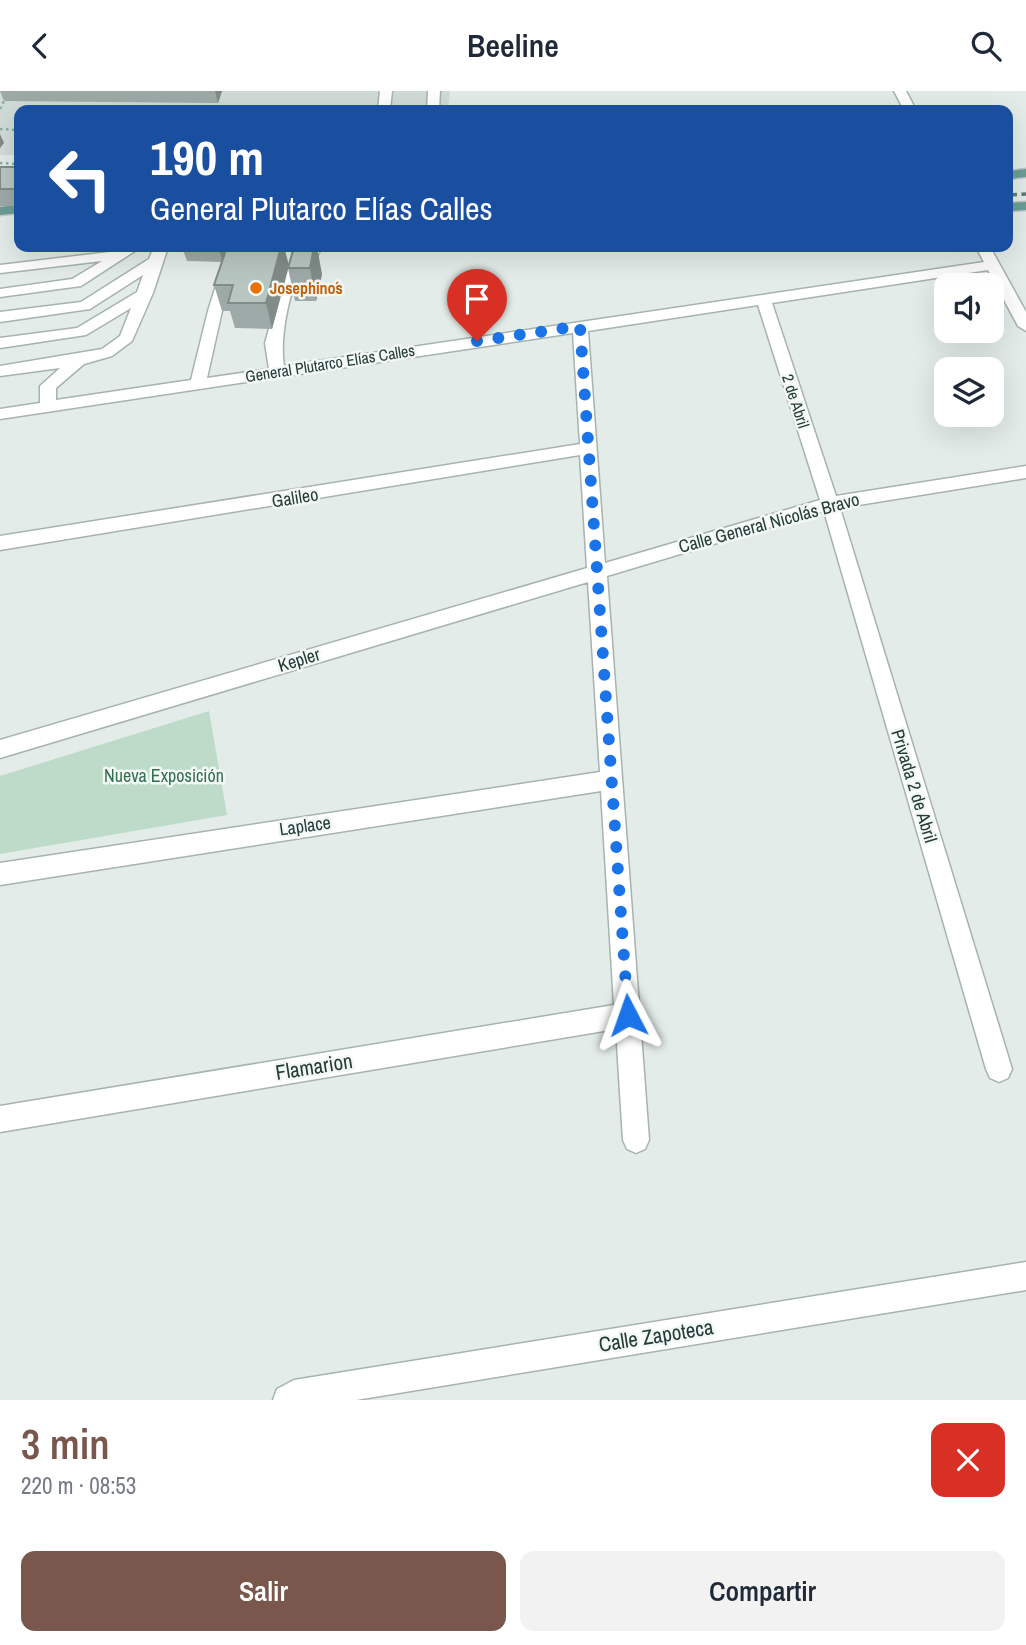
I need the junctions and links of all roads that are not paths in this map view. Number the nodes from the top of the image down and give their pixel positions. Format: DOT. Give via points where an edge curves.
graph roads {
  1 [pos="121,252"];
  2 [pos="126,252"];
  3 [pos="313,252"];
  4 [pos="986,252"];
  5 [pos="158,254"];
  6 [pos="237,255"];
  7 [pos="993,265"];
  8 [pos="0,269"];
  9 [pos="0,293"];
  10 [pos="146,293"];
  11 [pos="763,299"];
  12 [pos="0,317"];
  13 [pos="580,326"];
  14 [pos="1026,326"];
  15 [pos="0,342"];
  16 [pos="79,360"];
  17 [pos="0,371"];
  18 [pos="277,372"];
  19 [pos="198,384"];
  20 [pos="48,406"];
  21 [pos="0,414"];
  22 [pos="590,448"];
  23 [pos="1026,472"];
  24 [pos="830,503"];
  25 [pos="0,543"];
  26 [pos="597,570"];
  27 [pos="0,749"];
  28 [pos="611,780"];
  29 [pos="0,874"];
  30 [pos="628,1015"];
  31 [pos="999,1069"];
  32 [pos="0,1119"];
  33 [pos="636,1139"];
  34 [pos="1026,1276"];
  35 [pos="288,1400"];
  1 -- 8 [label="street"];
  2 -- 9 [label="street" via="76,283"];
  3 -- 18 [label="street" via="292,272 273,343"];
  4 -- 7 [label="street"];
  5 -- 10 [label="street"];
  5 -- 12 [label="street" via="85,306"];
  6 -- 19 [label="street"];
  7 -- 11 [label="street, General Plutarco Elías Calles"];
  7 -- 14 [label="street"];
  10 -- 15 [label="street" via="80,332"];
  10 -- 16 [label="street" via="127,338 107,353"];
  11 -- 13 [label="street, General Plutarco Elías Calles"];
  11 -- 24 [label="street, 2 de Abril"];
  13 -- 18 [label="street, General Plutarco Elías Calles"];
  13 -- 22 [label="street"];
  16 -- 17 [label="street"];
  16 -- 20 [label="street" via="48,386"];
  18 -- 19 [label="street, General Plutarco Elías Calles"];
  19 -- 20 [label="street, General Plutarco Elías Calles"];
  20 -- 21 [label="street, General Plutarco Elías Calles"];
  22 -- 25 [label="street, Galileo"];
  22 -- 26 [label="street"];
  23 -- 24 [label="street, Calle General Nicolás Bravo"];
  24 -- 26 [label="street, Calle General Nicolás Bravo"];
  24 -- 31 [label="street, Privada 2 de Abril"];
  26 -- 27 [label="street, Kepler"];
  26 -- 28 [label="street"];
  28 -- 29 [label="street, Laplace"];
  28 -- 30 [label="street"];
  30 -- 32 [label="street, Flamarion"];
  30 -- 33 [label="street"];
  34 -- 35 [label="street, Calle Zapoteca" via="294,1395"];
}
